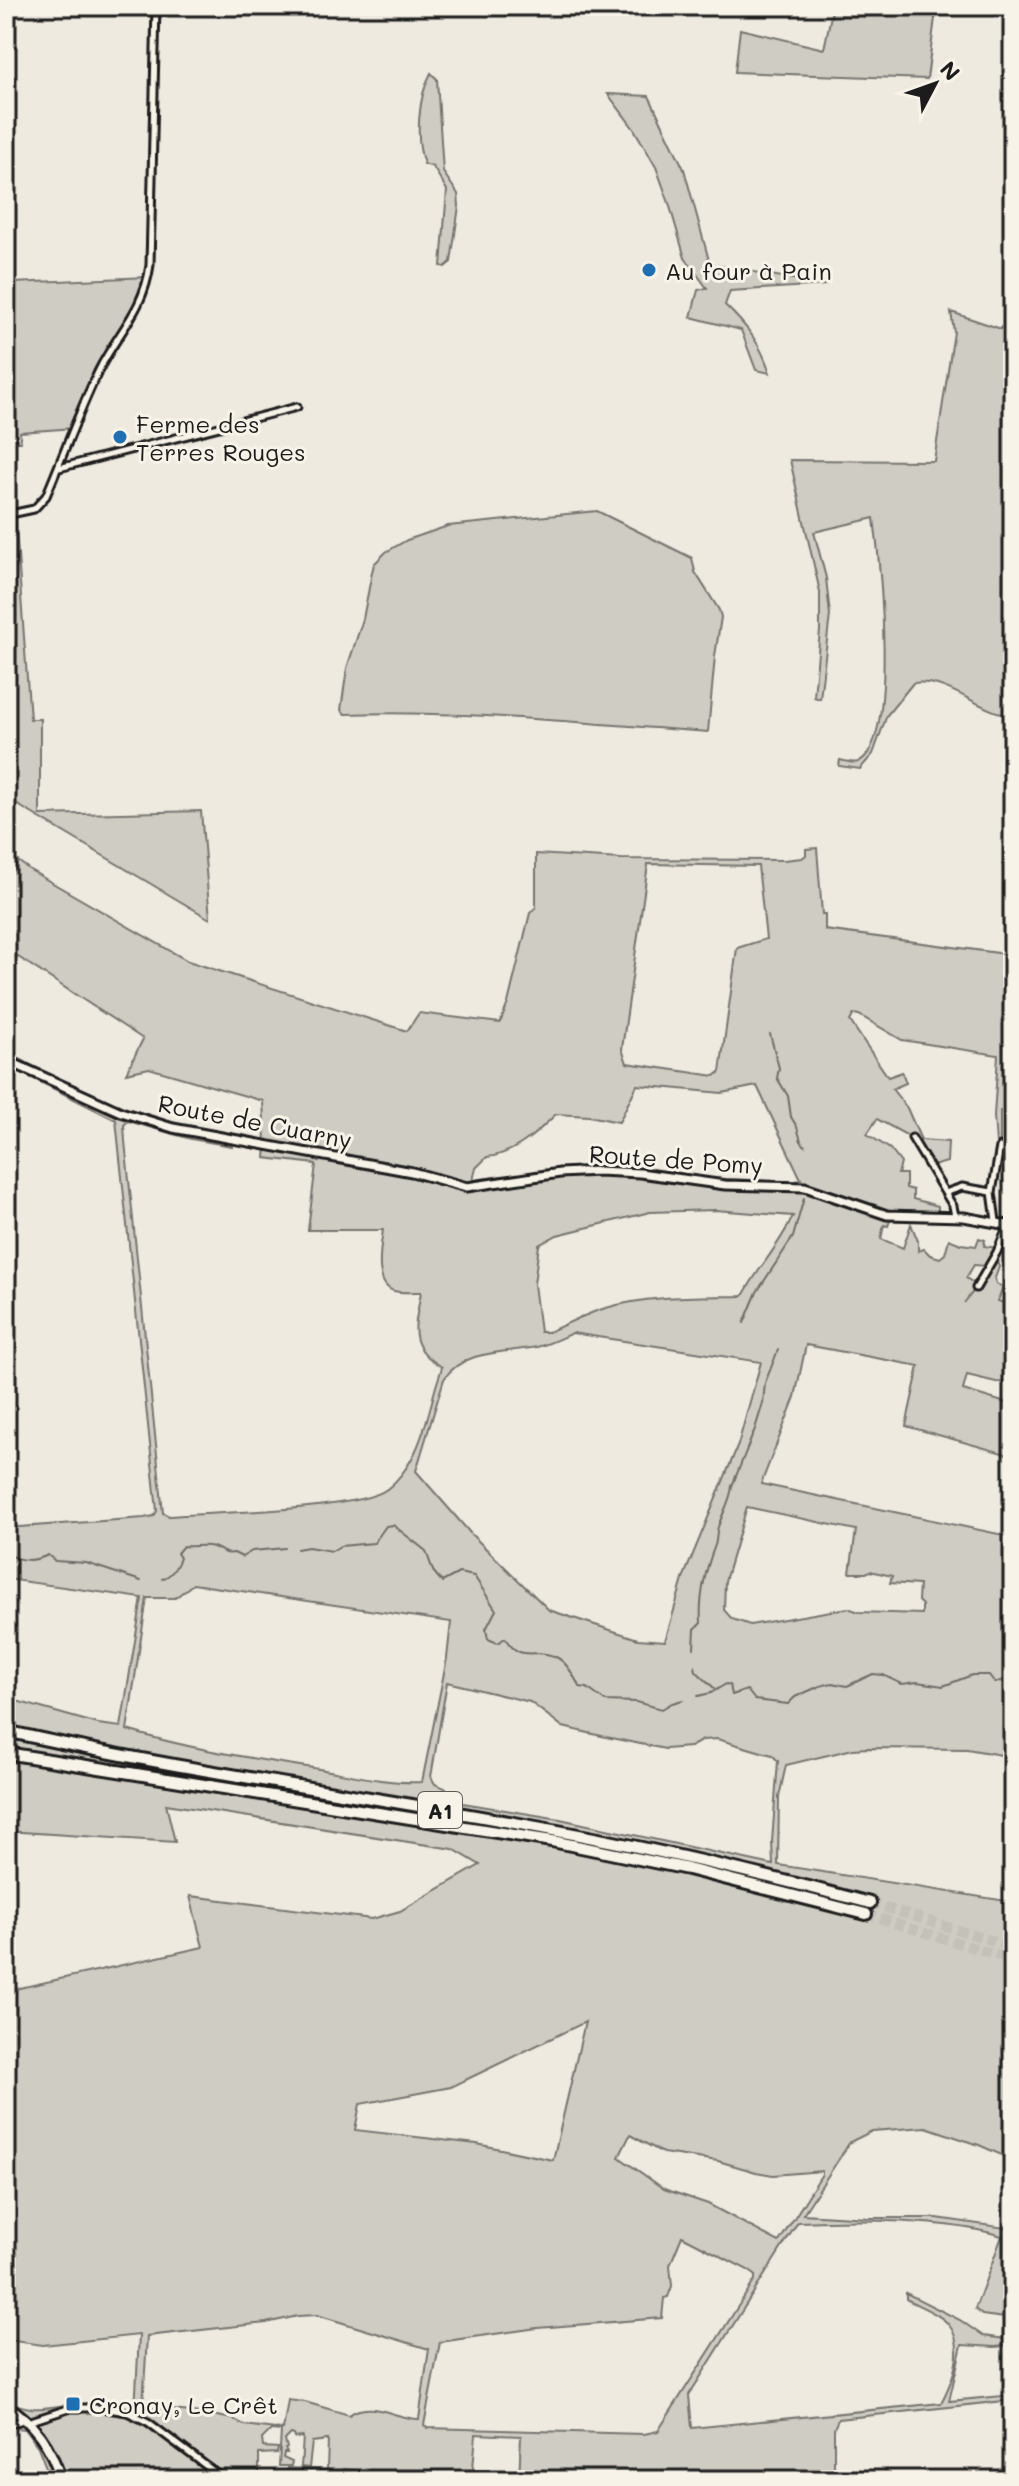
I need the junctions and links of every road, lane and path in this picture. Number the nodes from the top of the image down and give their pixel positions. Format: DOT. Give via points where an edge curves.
graph roads {
  1 [pos="156,6"];
  2 [pos="297,407"];
  3 [pos="58,468"];
  4 [pos="6,515"];
  5 [pos="6,1060"];
  6 [pos="912,1138"];
  7 [pos="1000,1147"];
  8 [pos="458,1185"];
  9 [pos="992,1192"];
  10 [pos="945,1193"];
  11 [pos="955,1216"];
  12 [pos="996,1221"];
  13 [pos="1011,1225"];
  14 [pos="976,1288"];
  15 [pos="6,1731"];
  16 [pos="6,1753"];
  17 [pos="6,2405"];
  18 [pos="27,2420"];
  19 [pos="6,2425"];
  20 [pos="61,2480"];
  21 [pos="225,2480"];
  1 -- 3 [label="street" via="147,283 132,319 99,370"];
  2 -- 3 [label="street"];
  3 -- 4 [label="street" via="41,504"];
  5 -- 8 [label="street, Route de Cuarny" via="121,1112 173,1128"];
  6 -- 10 [label="street"];
  7 -- 9 [label="street"];
  8 -- 11 [label="street, Route de Pomy" via="620,1172 725,1185 795,1185 892,1215"];
  9 -- 10 [label="street" via="959,1187"];
  9 -- 12 [label="street"];
  10 -- 11 [label="street"];
  11 -- 12 [label="street, Route de Pomy"];
  12 -- 13 [label="street, Route de Pomy"];
  13 -- 14 [label="street"];
  15 -- 16 [label="highway, A1" via="595,1838 757,1874 868,1909 552,1841"];
  17 -- 18 [label="main road"];
  18 -- 19 [label="street"];
  18 -- 20 [label="main road" via="47,2446"];
  18 -- 21 [label="street" via="71,2408 127,2412"];
}
